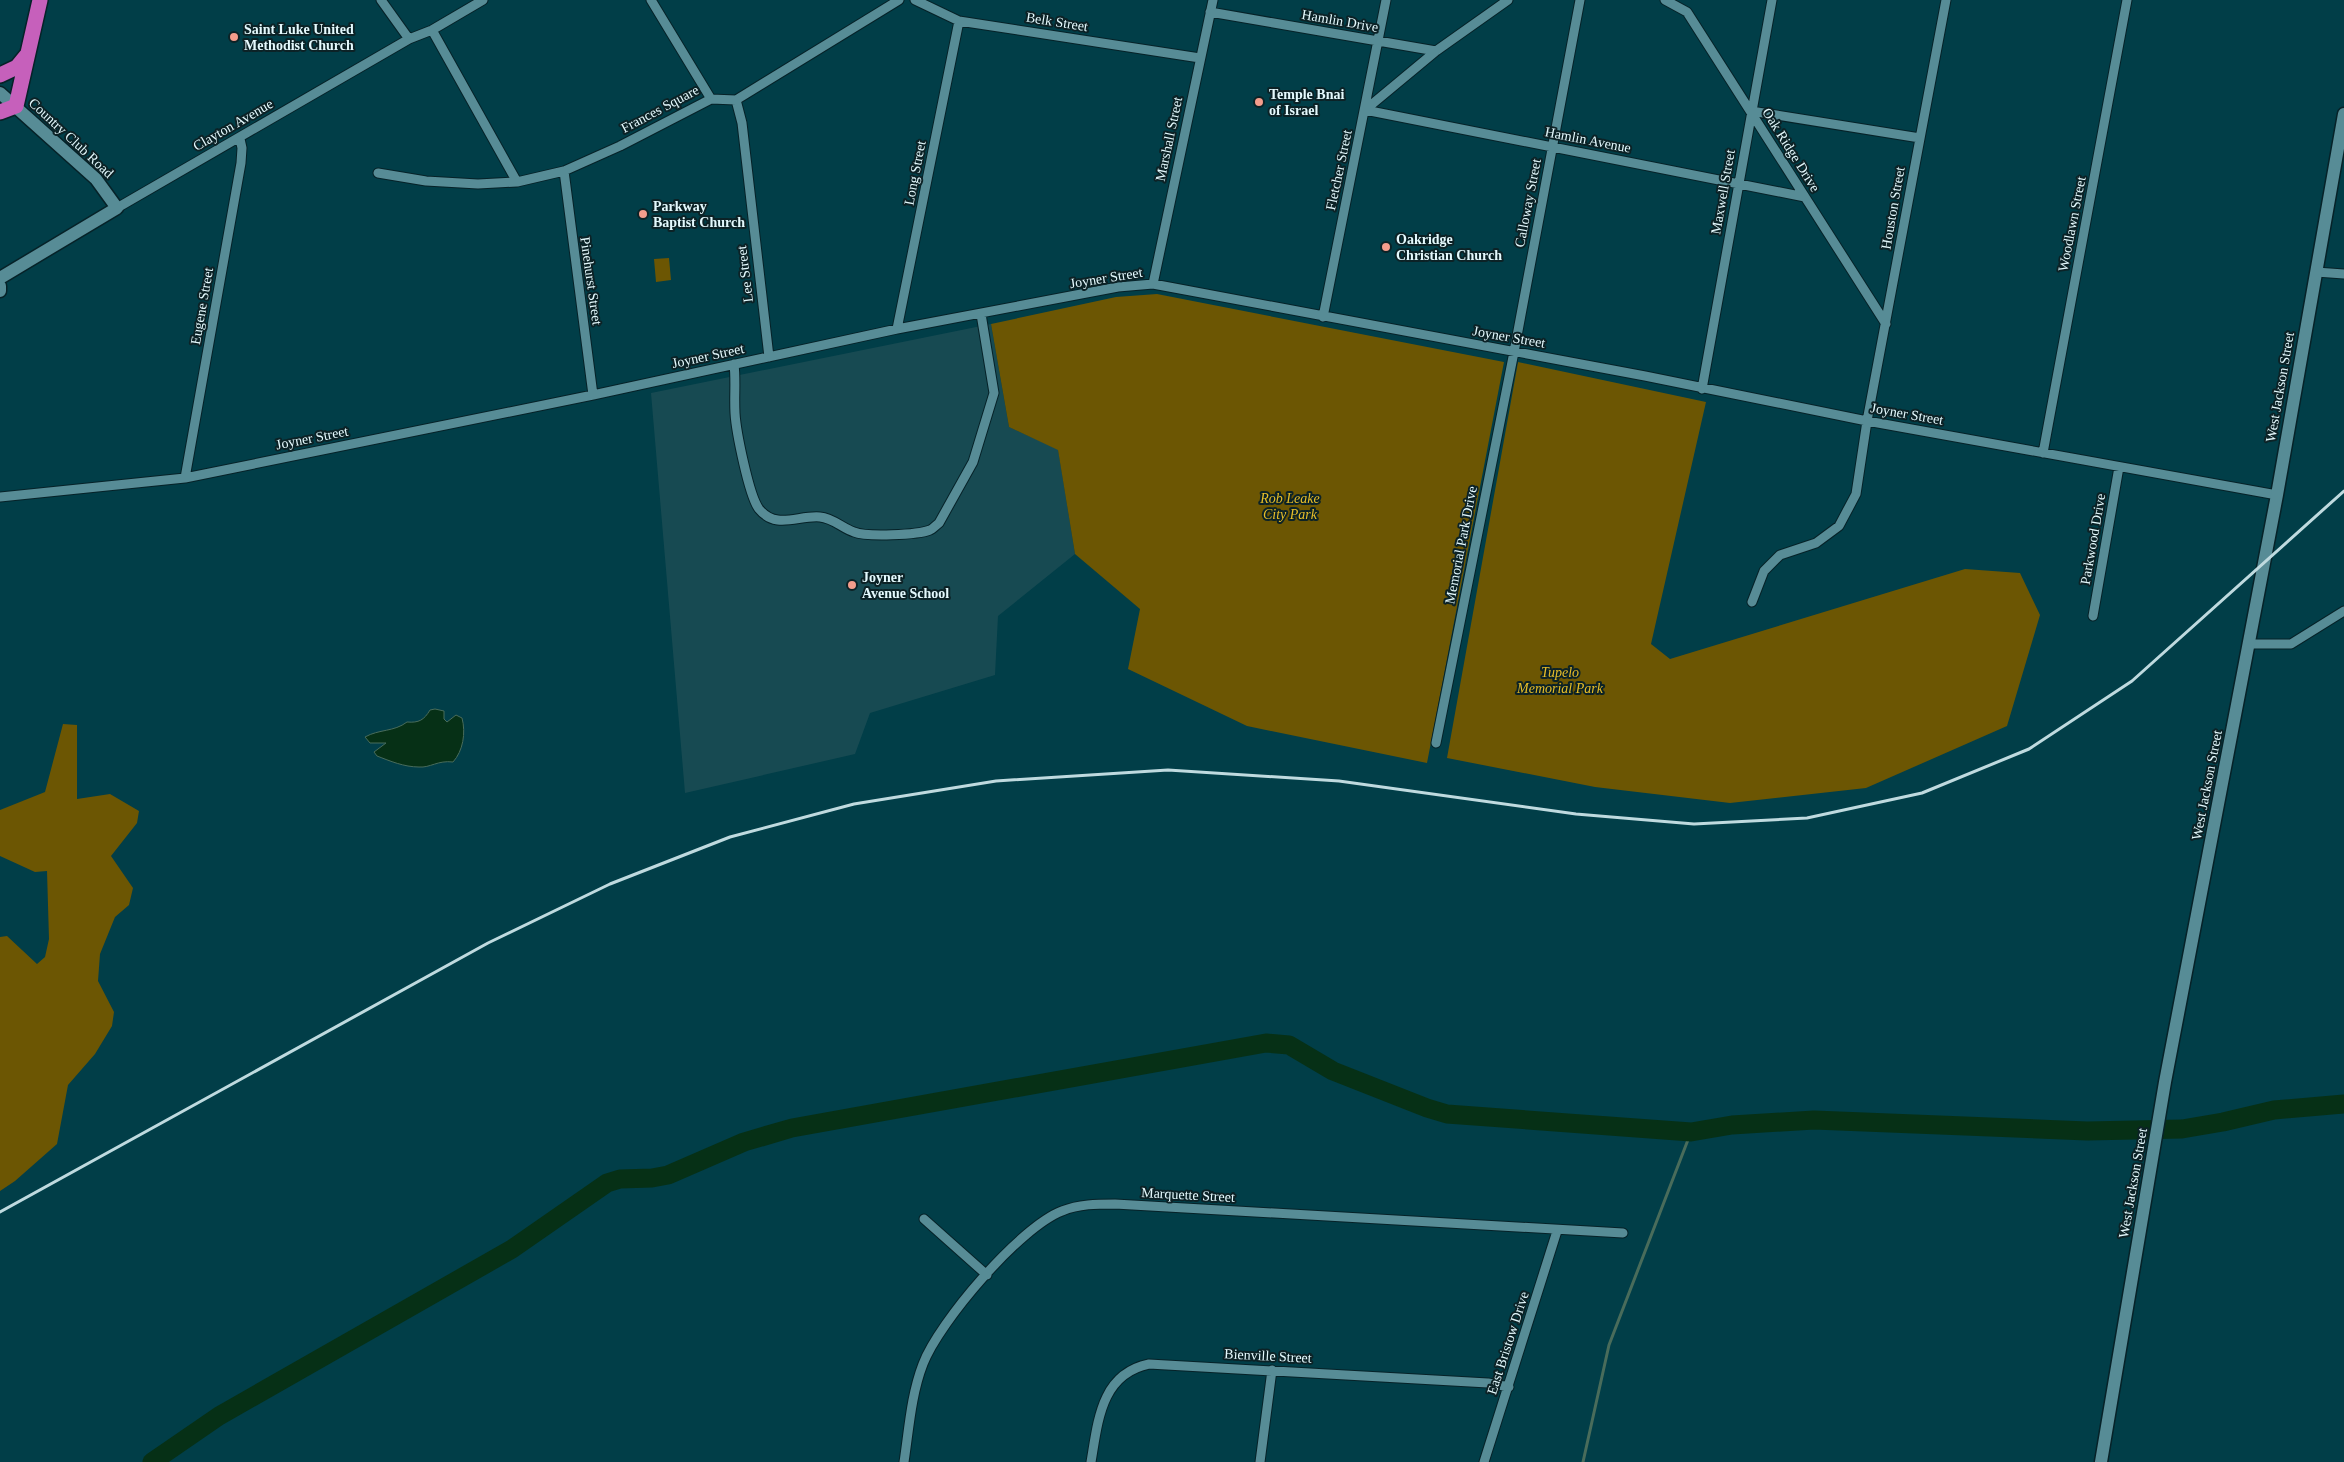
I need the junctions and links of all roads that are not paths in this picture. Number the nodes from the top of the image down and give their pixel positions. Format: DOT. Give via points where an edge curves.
graph roads {
  1 [pos="40,0"];
  2 [pos="381,0"];
  3 [pos="483,0"];
  4 [pos="651,0"];
  5 [pos="899,0"];
  6 [pos="915,0"];
  7 [pos="1213,0"];
  8 [pos="1386,0"];
  9 [pos="1508,0"];
  10 [pos="1580,0"];
  11 [pos="1665,0"];
  12 [pos="1772,0"];
  13 [pos="1946,0"];
  14 [pos="2127,0"];
  15 [pos="1210,12"];
  16 [pos="959,20"];
  17 [pos="432,30"];
  18 [pos="409,39"];
  19 [pos="1377,42"];
  20 [pos="1436,50"];
  21 [pos="27,55"];
  22 [pos="1200,58"];
  23 [pos="0,75"];
  24 [pos="0,93"];
  25 [pos="711,99"];
  26 [pos="736,100"];
  27 [pos="16,106"];
  28 [pos="1365,110"];
  29 [pos="1750,111"];
  30 [pos="0,112"];
  31 [pos="2344,114"];
  32 [pos="240,138"];
  33 [pos="1920,138"];
  34 [pos="1552,147"];
  35 [pos="564,171"];
  36 [pos="378,173"];
  37 [pos="517,182"];
  38 [pos="1739,184"];
  39 [pos="1805,197"];
  40 [pos="117,208"];
  41 [pos="2316,272"];
  42 [pos="2344,274"];
  43 [pos="0,278"];
  44 [pos="1153,284"];
  45 [pos="0,286"];
  46 [pos="0,291"];
  47 [pos="981,314"];
  48 [pos="1322,317"];
  49 [pos="1886,324"];
  50 [pos="897,330"];
  51 [pos="1514,352"];
  52 [pos="769,356"];
  53 [pos="734,364"];
  54 [pos="1702,389"];
  55 [pos="592,395"];
  56 [pos="1867,421"];
  57 [pos="2043,452"];
  58 [pos="2119,467"];
  59 [pos="185,478"];
  60 [pos="2276,494"];
  61 [pos="0,497"];
  62 [pos="1752,602"];
  63 [pos="2344,612"];
  64 [pos="2093,616"];
  65 [pos="2249,644"];
  66 [pos="1436,743"];
  67 [pos="924,1219"];
  68 [pos="1557,1231"];
  69 [pos="1623,1233"];
  70 [pos="987,1275"];
  71 [pos="1272,1370"];
  72 [pos="1509,1387"];
  73 [pos="904,1462"];
  74 [pos="1091,1462"];
  75 [pos="1260,1462"];
  76 [pos="1484,1462"];
  77 [pos="2101,1462"];
  1 -- 21 [label="highway"];
  2 -- 18 [label="street"];
  3 -- 17 [label="street, Clayton Avenue"];
  4 -- 25 [label="street, Frances Square"];
  5 -- 26 [label="street"];
  6 -- 16 [label="street, Belk Street"];
  7 -- 15 [label="street, Marshall Street"];
  8 -- 19 [label="street, Fletcher Street"];
  9 -- 20 [label="street"];
  10 -- 34 [label="street, Calloway Street"];
  11 -- 29 [label="street, Oak Ridge Drive" via="1686,12"];
  12 -- 29 [label="street, Maxwell Street"];
  13 -- 33 [label="street, Houston Street"];
  14 -- 57 [label="street, Woodlawn Street"];
  15 -- 19 [label="street, Hamlin Drive"];
  15 -- 22 [label="street, Marshall Street"];
  16 -- 22 [label="street, Belk Street"];
  16 -- 50 [label="street, Long Street"];
  17 -- 18 [label="street, Clayton Avenue"];
  17 -- 37 [label="street"];
  18 -- 32 [label="street, Clayton Avenue"];
  19 -- 20 [label="street, Hamlin Drive"];
  19 -- 28 [label="street, Fletcher Street"];
  20 -- 28 [label="street"];
  21 -- 23 [label="highway" via="17,67"];
  21 -- 27 [label="highway"];
  22 -- 44 [label="street, Marshall Street"];
  24 -- 27 [label="street, Country Club Road"];
  25 -- 26 [label="street"];
  25 -- 35 [label="street, Frances Square"];
  26 -- 52 [label="street, Lee Street" via="743,133"];
  27 -- 30 [label="highway"];
  27 -- 40 [label="street, Country Club Road" via="96,179"];
  28 -- 34 [label="street, Hamlin Avenue"];
  28 -- 48 [label="street, Fletcher Street"];
  29 -- 33 [label="street"];
  29 -- 38 [label="street, Maxwell Street"];
  29 -- 39 [label="street, Oak Ridge Drive"];
  31 -- 41 [label="street, West Jackson Street"];
  32 -- 40 [label="street, Clayton Avenue"];
  32 -- 59 [label="street, Eugene Street" via="241,163"];
  33 -- 49 [label="street, Houston Street"];
  34 -- 38 [label="street, Hamlin Avenue"];
  34 -- 51 [label="street, Calloway Street"];
  35 -- 37 [label="street, Frances Square"];
  35 -- 55 [label="street, Pinehurst Street"];
  36 -- 37 [label="street, Frances Square" via="426,181"];
  38 -- 39 [label="street, Hamlin Avenue"];
  38 -- 54 [label="street, Maxwell Street"];
  39 -- 49 [label="street, Oak Ridge Drive"];
  40 -- 43 [label="street, Clayton Avenue"];
  41 -- 42 [label="street"];
  41 -- 60 [label="street, West Jackson Street"];
  44 -- 47 [label="street, Joyner Street" via="1118,287"];
  44 -- 48 [label="street, Joyner Street"];
  45 -- 46 [label="street"];
  47 -- 50 [label="street, Joyner Street"];
  47 -- 53 [label="street" via="994,394 973,462 939,523 930,530 872,536 855,533 832,520 819,517 780,521 769,518 752,495 735,416"];
  48 -- 51 [label="street, Joyner Street"];
  49 -- 56 [label="street, Houston Street"];
  50 -- 52 [label="street, Joyner Street"];
  51 -- 54 [label="street, Joyner Street"];
  51 -- 66 [label="street, Memorial Park Drive"];
  52 -- 53 [label="street, Joyner Street"];
  53 -- 55 [label="street, Joyner Street"];
  54 -- 56 [label="street, Joyner Street"];
  55 -- 59 [label="street, Joyner Street"];
  56 -- 57 [label="street, Joyner Street"];
  56 -- 62 [label="street, Houston Street" via="1856,494 1839,526 1816,544 1780,555 1764,571"];
  57 -- 58 [label="street, Joyner Street"];
  58 -- 60 [label="street, Joyner Street"];
  58 -- 64 [label="street, Parkwood Drive"];
  59 -- 61 [label="street, Joyner Street"];
  60 -- 65 [label="street, West Jackson Street"];
  63 -- 65 [label="street" via="2292,644"];
  65 -- 77 [label="street, West Jackson Street" via="2165,1082"];
  67 -- 70 [label="street"];
  68 -- 69 [label="street, Marquette Street"];
  68 -- 70 [label="street, Marquette Street" via="1085,1205 1061,1211 1036,1226"];
  68 -- 72 [label="street, East Bristow Drive"];
  70 -- 73 [label="street, Marquette Street" via="940,1331 928,1353 915,1391"];
  71 -- 72 [label="street, Bienville Street"];
  71 -- 74 [label="street, Bienville Street" via="1149,1364 1129,1371 1113,1384 1102,1405"];
  71 -- 75 [label="street"];
  72 -- 76 [label="street, East Bristow Drive"];
}
